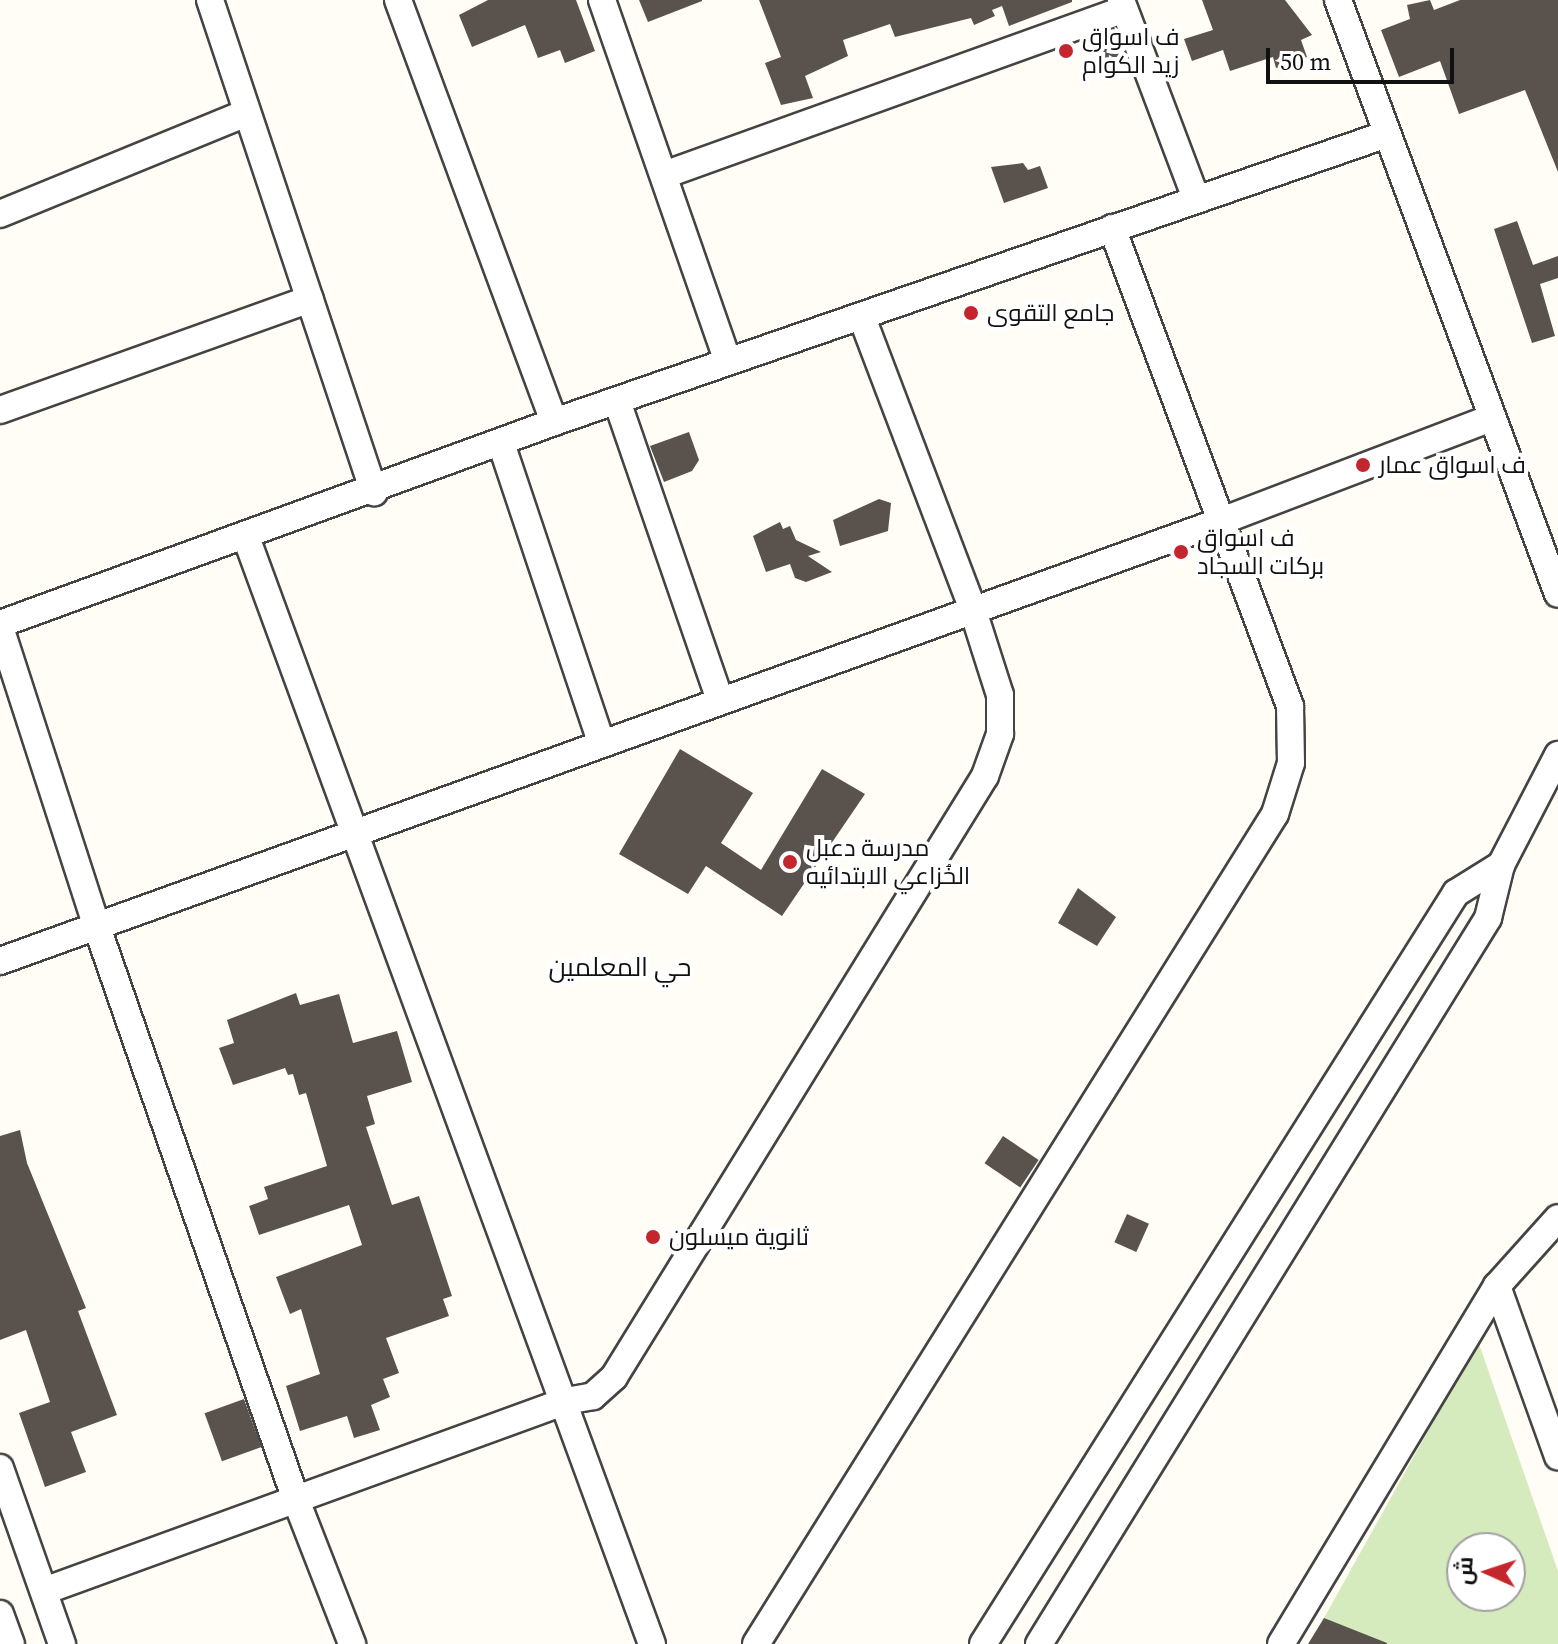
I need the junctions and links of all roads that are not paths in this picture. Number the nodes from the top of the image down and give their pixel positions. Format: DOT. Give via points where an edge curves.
graph roads {
  1 [pos="210,0"];
  2 [pos="398,0"];
  3 [pos="602,0"];
  4 [pos="1338,0"];
  5 [pos="1122,4"];
  6 [pos="246,113"];
  7 [pos="1387,134"];
  8 [pos="664,175"];
  9 [pos="1196,198"];
  10 [pos="0,214"];
  11 [pos="1112,228"];
  12 [pos="310,299"];
  13 [pos="862,317"];
  14 [pos="728,362"];
  15 [pos="617,401"];
  16 [pos="0,410"];
  17 [pos="1489,419"];
  18 [pos="554,422"];
  19 [pos="501,443"];
  20 [pos="374,492"];
  21 [pos="1224,520"];
  22 [pos="246,537"];
  23 [pos="1558,594"];
  24 [pos="972,607"];
  25 [pos="0,625"];
  26 [pos="720,700"];
  27 [pos="601,742"];
  28 [pos="1558,755"];
  29 [pos="358,835"];
  30 [pos="1501,865"];
  31 [pos="97,927"];
  32 [pos="0,961"];
  33 [pos="1558,1218"];
  34 [pos="1497,1286"];
  35 [pos="1150,1373"];
  36 [pos="1189,1398"];
  37 [pos="566,1401"];
  38 [pos="1558,1456"];
  39 [pos="0,1468"];
  40 [pos="296,1500"];
  41 [pos="44,1591"];
  42 [pos="0,1614"];
  43 [pos="11,1644"];
  44 [pos="62,1644"];
  45 [pos="352,1644"];
  46 [pos="652,1644"];
  47 [pos="756,1644"];
  48 [pos="983,1644"];
  49 [pos="1039,1644"];
  50 [pos="1281,1644"];
  1 -- 6 [label="street"];
  2 -- 18 [label="street"];
  3 -- 8 [label="street"];
  4 -- 7 [label="street"];
  5 -- 8 [label="street"];
  5 -- 9 [label="street"];
  6 -- 10 [label="street"];
  6 -- 12 [label="street"];
  7 -- 9 [label="street"];
  7 -- 17 [label="street"];
  8 -- 14 [label="street"];
  9 -- 11 [label="street"];
  11 -- 13 [label="street"];
  11 -- 21 [label="street"];
  12 -- 16 [label="street"];
  12 -- 20 [label="street"];
  13 -- 14 [label="street"];
  13 -- 24 [label="street"];
  14 -- 15 [label="street"];
  15 -- 18 [label="street"];
  15 -- 26 [label="street"];
  17 -- 21 [label="street"];
  17 -- 23 [label="street"];
  18 -- 19 [label="street"];
  19 -- 20 [label="street"];
  19 -- 27 [label="street"];
  20 -- 22 [label="street"];
  21 -- 24 [label="street"];
  21 -- 47 [label="street" via="1290,706 1291,763 1275,814"];
  22 -- 25 [label="street"];
  22 -- 29 [label="street"];
  24 -- 26 [label="street"];
  24 -- 37 [label="street" via="1000,695 1000,734 985,776 614,1377 593,1396"];
  25 -- 31 [label="street"];
  26 -- 27 [label="street"];
  27 -- 29 [label="street"];
  28 -- 30 [label="street"];
  29 -- 31 [label="street"];
  29 -- 37 [label="street"];
  30 -- 35 [label="street" via="1456,893"];
  30 -- 36 [label="street" via="1488,918"];
  31 -- 32 [label="street"];
  31 -- 40 [label="street"];
  33 -- 34 [label="street"];
  34 -- 38 [label="street"];
  34 -- 50 [label="street"];
  35 -- 36 [label="street"];
  35 -- 48 [label="street"];
  36 -- 49 [label="street"];
  37 -- 40 [label="street"];
  37 -- 46 [label="street" via="624,1579"];
  39 -- 41 [label="street"];
  40 -- 41 [label="street"];
  40 -- 45 [label="street"];
  41 -- 44 [label="street"];
  42 -- 43 [label="street"];
}
